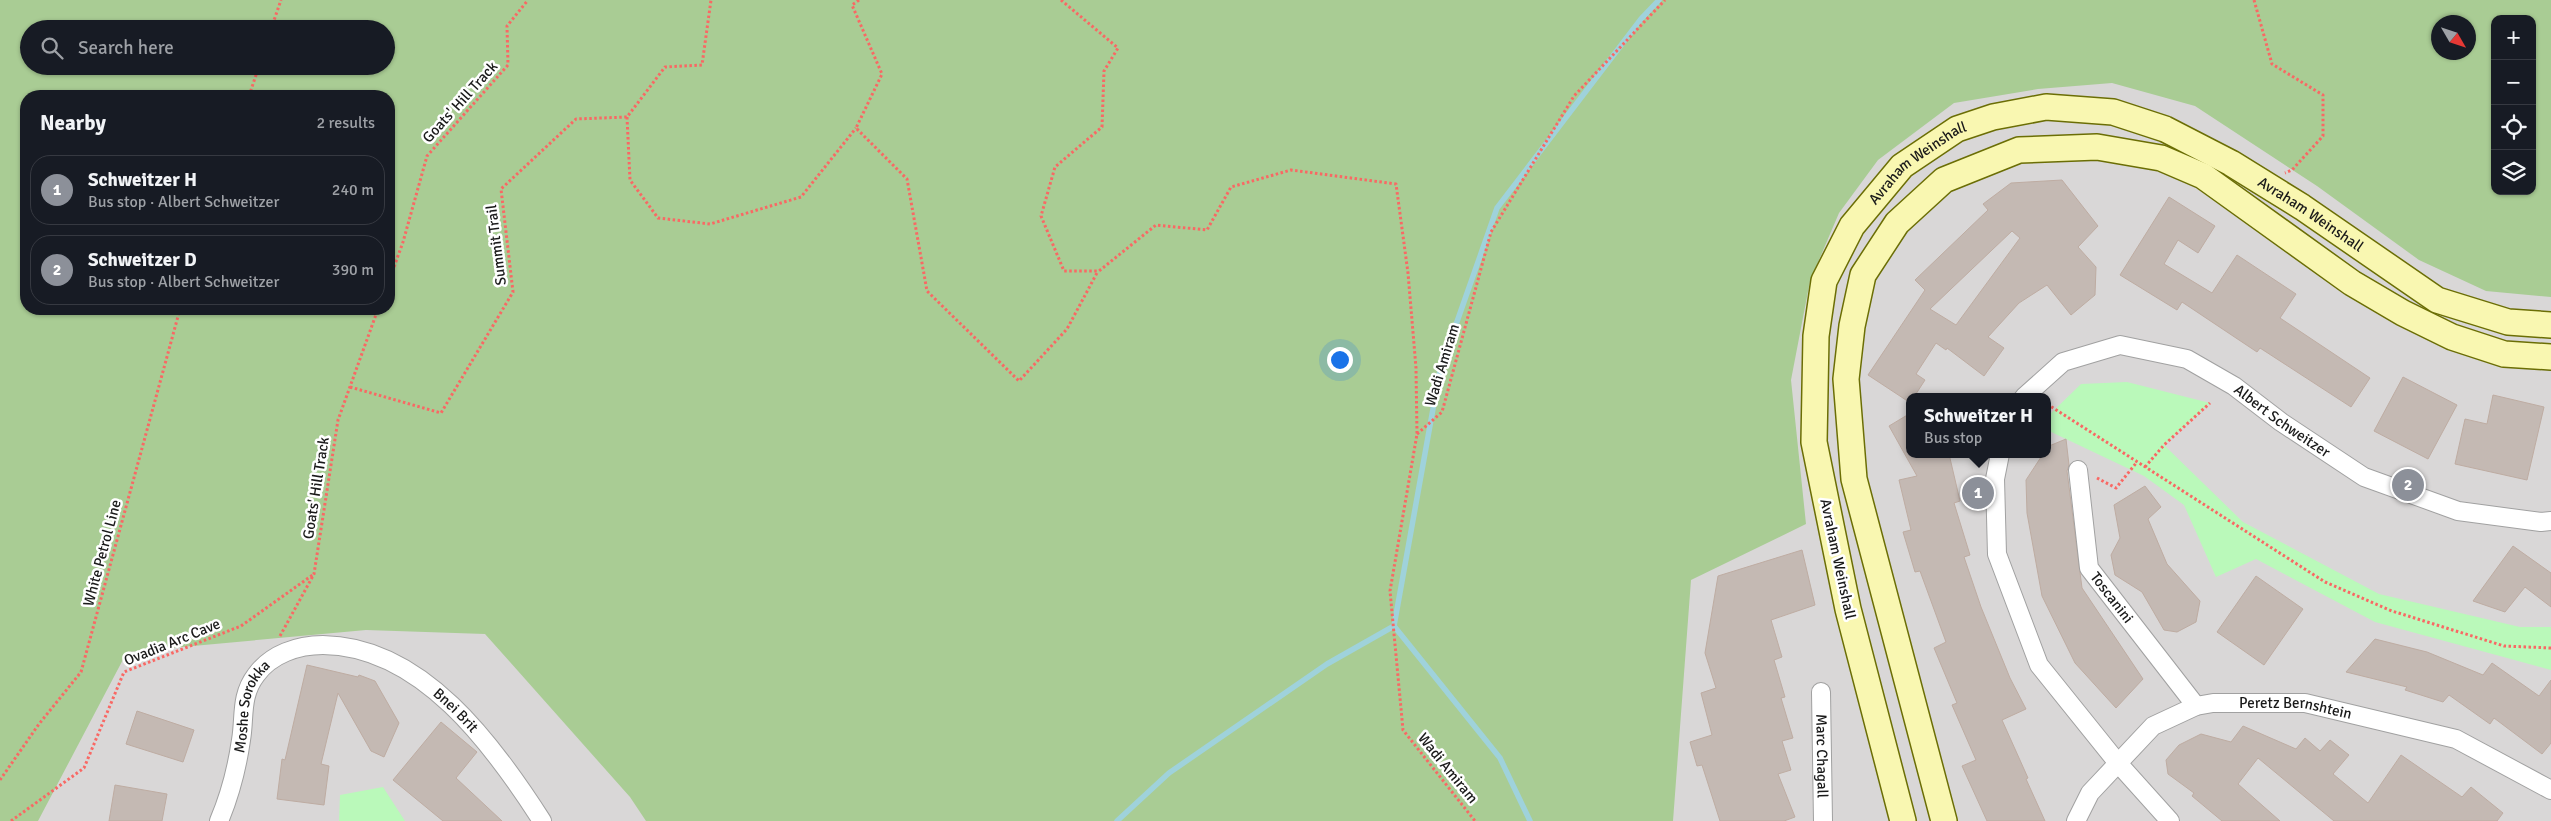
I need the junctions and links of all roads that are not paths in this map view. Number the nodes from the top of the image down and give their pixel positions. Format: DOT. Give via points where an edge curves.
graph roads {
  1 [pos="2551,325"];
  2 [pos="2551,358"];
  3 [pos="2028,393"];
  4 [pos="1999,458"];
  5 [pos="2078,470"];
  6 [pos="2551,521"];
  7 [pos="334,645"];
  8 [pos="1821,692"];
  9 [pos="2196,706"];
  10 [pos="2117,762"];
  11 [pos="2551,790"];
  12 [pos="219,821"];
  13 [pos="542,821"];
  14 [pos="1823,821"];
  15 [pos="1903,821"];
  16 [pos="1944,821"];
  17 [pos="2076,821"];
  18 [pos="2170,821"];
  1 -- 15 [label="main road, Avraham Weinshall" via="2508,322 2437,300 2231,163 2165,129 2113,112 2046,107 1993,117 1957,128 1902,166 1852,226 1824,282 1816,336 1814,442 1848,609"];
  2 -- 16 [label="main road, Avraham Weinshall" via="2504,354 2452,337 2403,313 2352,283 2203,176 2161,158 2097,147 2019,150 1944,180 1897,223 1863,275 1852,326 1846,379 1854,479"];
  3 -- 6 [label="street, Albert Schweitzer" via="2062,362 2120,345 2187,359 2234,386 2281,422 2364,477 2458,511"];
  4 -- 10 [label="street" via="1995,478 1997,554 2039,665"];
  5 -- 9 [label="street, Toscanini" via="2089,568"];
  7 -- 12 [label="street, Moshe Sorokka" via="286,652 256,674 245,697 237,766"];
  7 -- 13 [label="street, Bnei Brit" via="386,660 440,696 473,727 500,760"];
  8 -- 14 [label="street, Marc Chagall"];
  9 -- 10 [label="street, Peretz Bernshtein" via="2153,726"];
  9 -- 11 [label="street, Peretz Bernshtein" via="2213,703 2305,703 2428,732 2456,739"];
  10 -- 17 [label="street, Peretz Bernshtein" via="2090,793"];
  10 -- 18 [label="street"];
}
